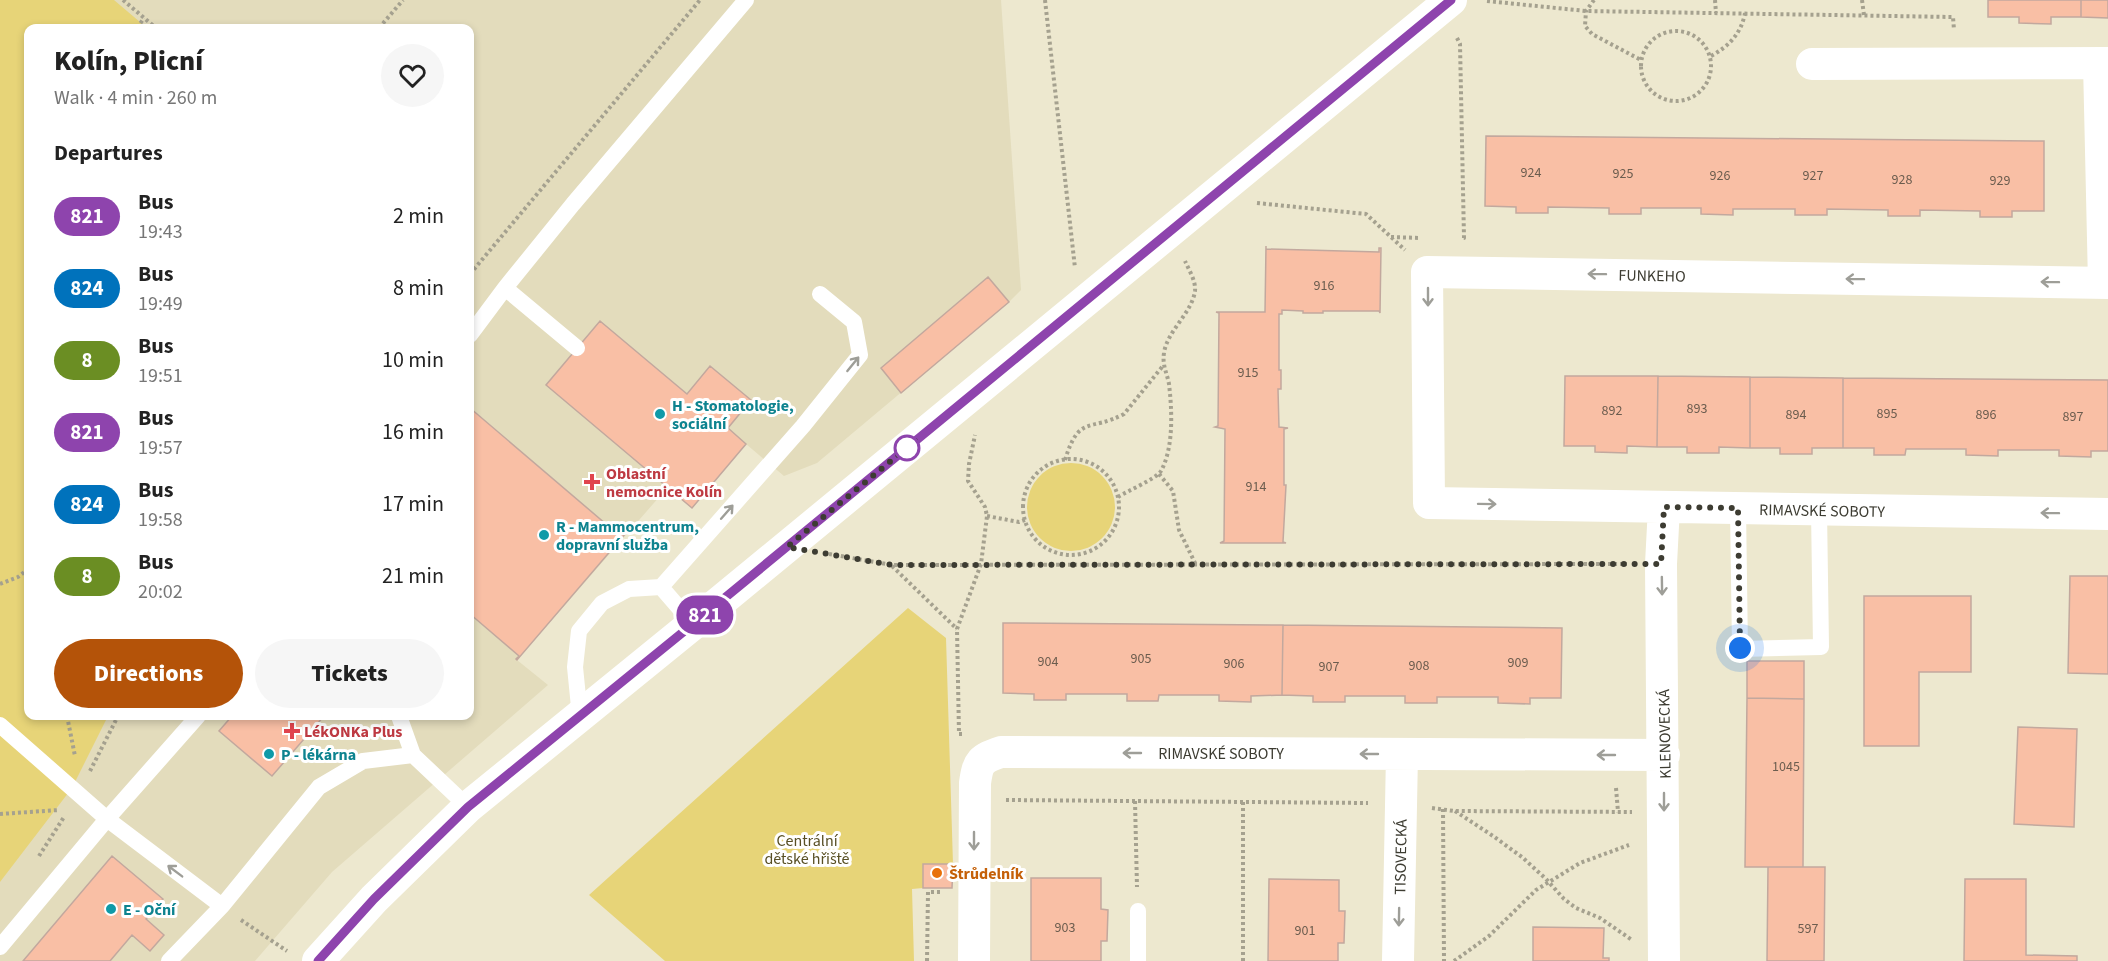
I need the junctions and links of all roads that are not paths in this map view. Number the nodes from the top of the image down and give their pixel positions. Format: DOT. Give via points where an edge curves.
graph roads {
  1 [pos="746,0"];
  2 [pos="1451,0"];
  3 [pos="2104,63"];
  4 [pos="1812,64"];
  5 [pos="2106,283"];
  6 [pos="505,288"];
  7 [pos="820,294"];
  8 [pos="474,330"];
  9 [pos="577,348"];
  10 [pos="1428,503"];
  11 [pos="1664,507"];
  12 [pos="1738,508"];
  13 [pos="1819,510"];
  14 [pos="2108,514"];
  15 [pos="660,587"];
  16 [pos="693,624"];
  17 [pos="580,717"];
  18 [pos="194,720"];
  19 [pos="400,720"];
  20 [pos="0,725"];
  21 [pos="1402,754"];
  22 [pos="1664,755"];
  23 [pos="413,756"];
  24 [pos="468,807"];
  25 [pos="107,819"];
  26 [pos="222,906"];
  27 [pos="1138,911"];
  28 [pos="0,947"];
  29 [pos="169,961"];
  30 [pos="318,961"];
  31 [pos="974,961"];
  32 [pos="1138,961"];
  33 [pos="1398,961"];
  34 [pos="1664,961"];
  1 -- 6 [label="lane"];
  2 -- 16 [label="street"];
  3 -- 4 [label="street"];
  3 -- 5 [label="street"];
  5 -- 10 [label="street, FUNKEHO, one-way" via="1427,272"];
  6 -- 8 [label="lane"];
  6 -- 9 [label="lane"];
  15 -- 7 [label="lane, one-way" via="860,356 854,322"];
  10 -- 11 [label="street, RIMAVSKÉ SOBOTY, one-way"];
  11 -- 12 [label="street, RIMAVSKÉ SOBOTY"];
  11 -- 22 [label="street, KLENOVECKÁ, one-way"];
  12 -- 13 [label="street, RIMAVSKÉ SOBOTY"];
  12 -- 13 [label="lane" via="1740,648 1821,647"];
  14 -- 13 [label="street, RIMAVSKÉ SOBOTY, one-way"];
  15 -- 16 [label="lane"];
  15 -- 17 [label="lane" via="628,588 602,603 579,631 575,667"];
  16 -- 17 [label="street"];
  17 -- 24 [label="street"];
  18 -- 25 [label="lane"];
  19 -- 23 [label="lane"];
  20 -- 25 [label="lane"];
  22 -- 21 [label="street, RIMAVSKÉ SOBOTY, one-way"];
  21 -- 31 [label="street, RIMAVSKÉ SOBOTY, one-way" via="1000,752 983,759 975,783"];
  21 -- 33 [label="street, TISOVECKÁ, one-way"];
  22 -- 34 [label="street, KLENOVECKÁ, one-way"];
  23 -- 24 [label="lane"];
  23 -- 26 [label="lane" via="363,761 319,788"];
  24 -- 30 [label="street" via="374,899"];
  26 -- 25 [label="lane, one-way"];
  25 -- 28 [label="lane"];
  26 -- 29 [label="lane"];
  27 -- 32 [label="lane"];
}
